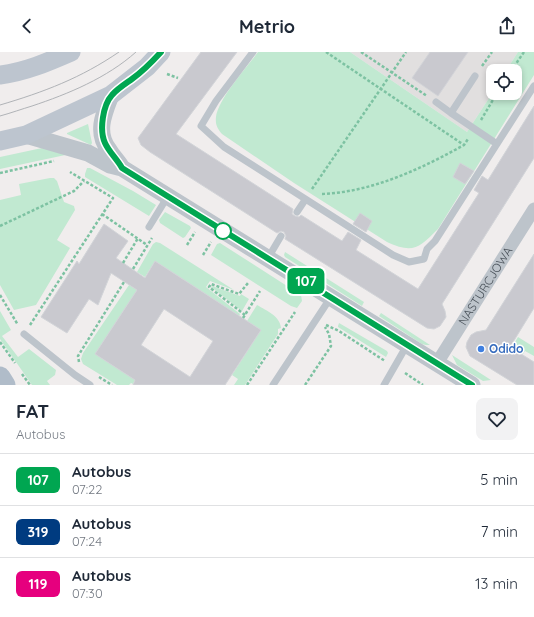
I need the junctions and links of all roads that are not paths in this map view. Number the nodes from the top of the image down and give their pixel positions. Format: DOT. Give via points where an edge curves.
graph roads {
  1 [pos="70,52"];
  2 [pos="161,52"];
  3 [pos="253,52"];
  4 [pos="0,75"];
  5 [pos="475,76"];
  6 [pos="534,86"];
  7 [pos="112,95"];
  8 [pos="436,102"];
  9 [pos="451,113"];
  10 [pos="26,135"];
  11 [pos="0,141"];
  12 [pos="497,144"];
  13 [pos="122,168"];
  14 [pos="168,196"];
  15 [pos="307,197"];
  16 [pos="534,209"];
  17 [pos="297,212"];
  18 [pos="149,227"];
  19 [pos="281,236"];
  20 [pos="268,258"];
  21 [pos="331,297"];
  22 [pos="24,334"];
  23 [pos="407,345"];
  24 [pos="437,363"];
  25 [pos="0,378"];
  26 [pos="5,385"];
  27 [pos="90,385"];
  28 [pos="273,385"];
  29 [pos="384,385"];
  30 [pos="472,385"];
  1 -- 4 [label="main road" via="13,74"];
  2 -- 7 [label="main road" via="147,67"];
  3 -- 15 [label="lane" via="216,101 202,126 224,147"];
  5 -- 9 [label="lane"];
  6 -- 12 [label="lane"];
  7 -- 10 [label="main road"];
  7 -- 13 [label="street" via="103,119 102,134 107,147"];
  8 -- 9 [label="lane"];
  9 -- 12 [label="lane"];
  10 -- 11 [label="main road"];
  10 -- 13 [label="street" via="85,152 110,165"];
  12 -- 15 [label="lane" via="435,241 427,249 424,259 409,262 393,255"];
  13 -- 14 [label="street"];
  14 -- 18 [label="lane"];
  14 -- 20 [label="street"];
  15 -- 17 [label="lane"];
  16 -- 24 [label="street, NASTURCJOWA"];
  19 -- 20 [label="lane"];
  20 -- 21 [label="street"];
  21 -- 23 [label="street"];
  21 -- 28 [label="lane"];
  22 -- 27 [label="lane"];
  23 -- 24 [label="street"];
  23 -- 29 [label="lane"];
  24 -- 30 [label="street"];
  25 -- 26 [label="main road"];
}
